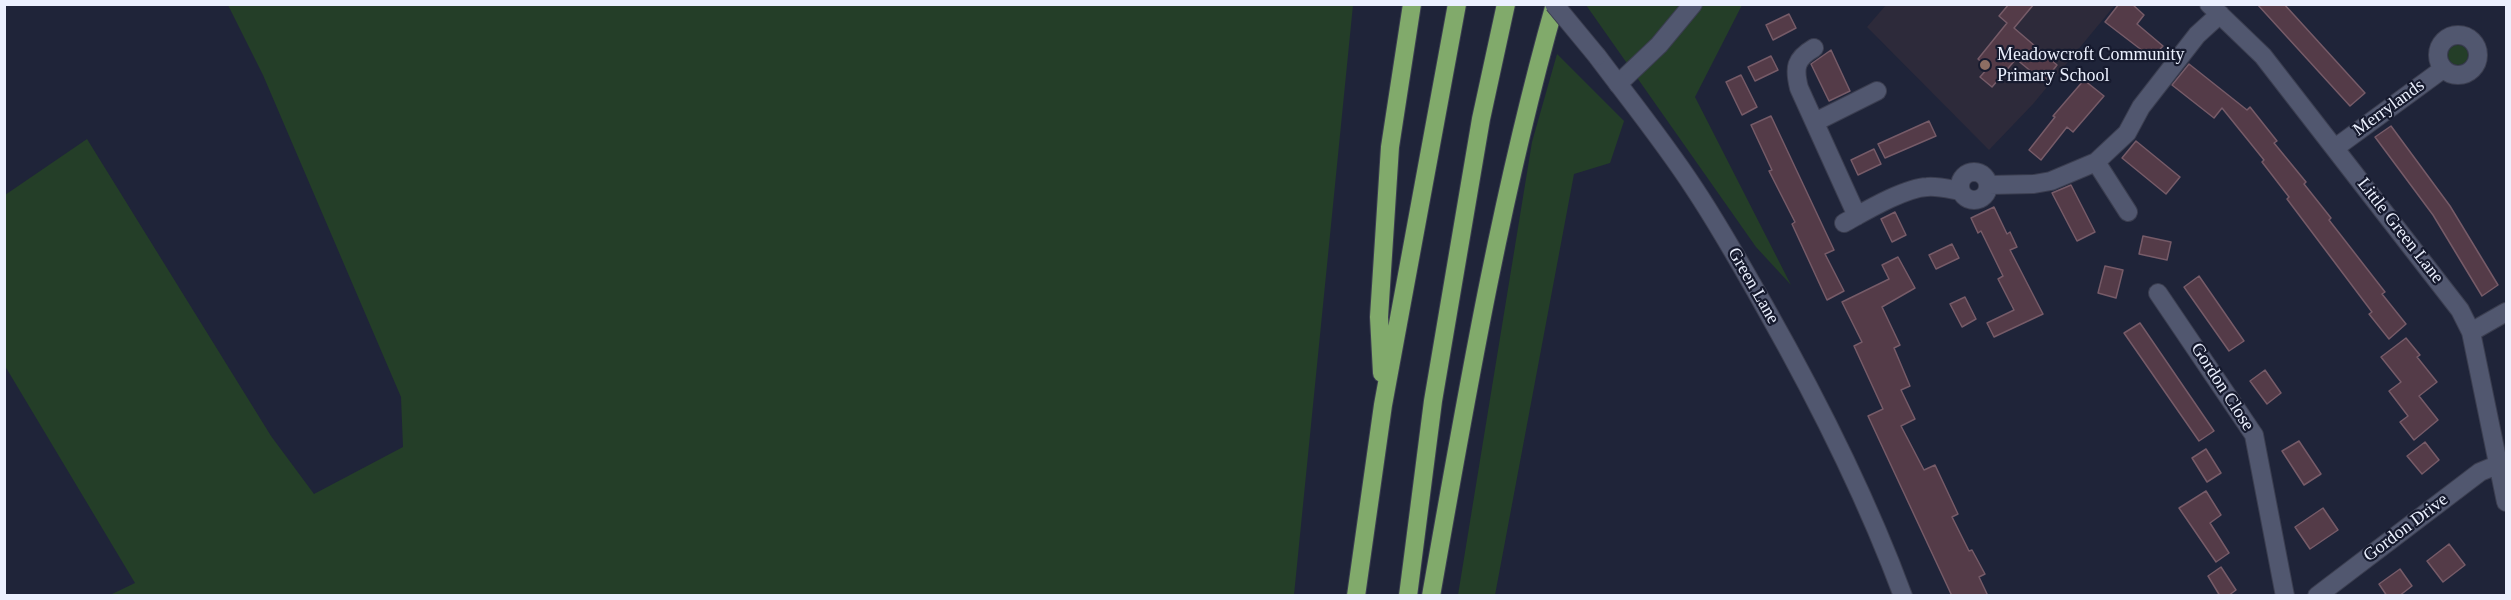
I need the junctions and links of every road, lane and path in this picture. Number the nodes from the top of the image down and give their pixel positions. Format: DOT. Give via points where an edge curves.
graph roads {
  1 [pos="1412,4"];
  2 [pos="1457,4"];
  3 [pos="1506,4"];
  4 [pos="1554,4"];
  5 [pos="1693,4"];
  6 [pos="2214,9"];
  7 [pos="1814,48"];
  8 [pos="2443,69"];
  9 [pos="1618,84"];
  10 [pos="1877,91"];
  11 [pos="1815,122"];
  12 [pos="2336,148"];
  13 [pos="2096,162"];
  14 [pos="2128,212"];
  15 [pos="2158,292"];
  16 [pos="2506,312"];
  17 [pos="2471,332"];
  18 [pos="1383,405"];
  19 [pos="2497,465"];
  20 [pos="2506,502"];
  21 [pos="1356,596"];
  22 [pos="1408,596"];
  23 [pos="1431,596"];
  24 [pos="1903,596"];
  25 [pos="2285,596"];
  26 [pos="2317,596"];
  1 -- 18 [label="highway" via="1390,147 1379,317"];
  2 -- 18 [label="highway"];
  3 -- 22 [label="highway" via="1435,390"];
  4 -- 9 [label="street, Green Lane, bridge"];
  4 -- 23 [label="highway" via="1520,138 1476,345"];
  5 -- 9 [label="street" via="1659,45"];
  6 -- 12 [label="street, Little Green Lane" via="2263,56"];
  6 -- 13 [label="street" via="2141,107 2127,133"];
  7 -- 11 [label="street" via="1803,54 1795,71"];
  8 -- 12 [label="street, Merrylands"];
  9 -- 24 [label="street, Green Lane" via="1695,189 1803,374 1871,513"];
  10 -- 11 [label="street"];
  11 -- 13 [label="street" via="1850,219 1916,188 1960,190 1964,196 1977,200 1989,185 2051,181"];
  12 -- 17 [label="street, Little Green Lane" via="2460,310"];
  13 -- 14 [label="street"];
  15 -- 25 [label="street, Gordon Close" via="2254,435"];
  16 -- 17 [label="street"];
  17 -- 19 [label="street, Little Green Lane"];
  18 -- 21 [label="highway"];
  19 -- 20 [label="street, Little Green Lane"];
  19 -- 26 [label="street, Gordon Drive" via="2480,472"];
}
